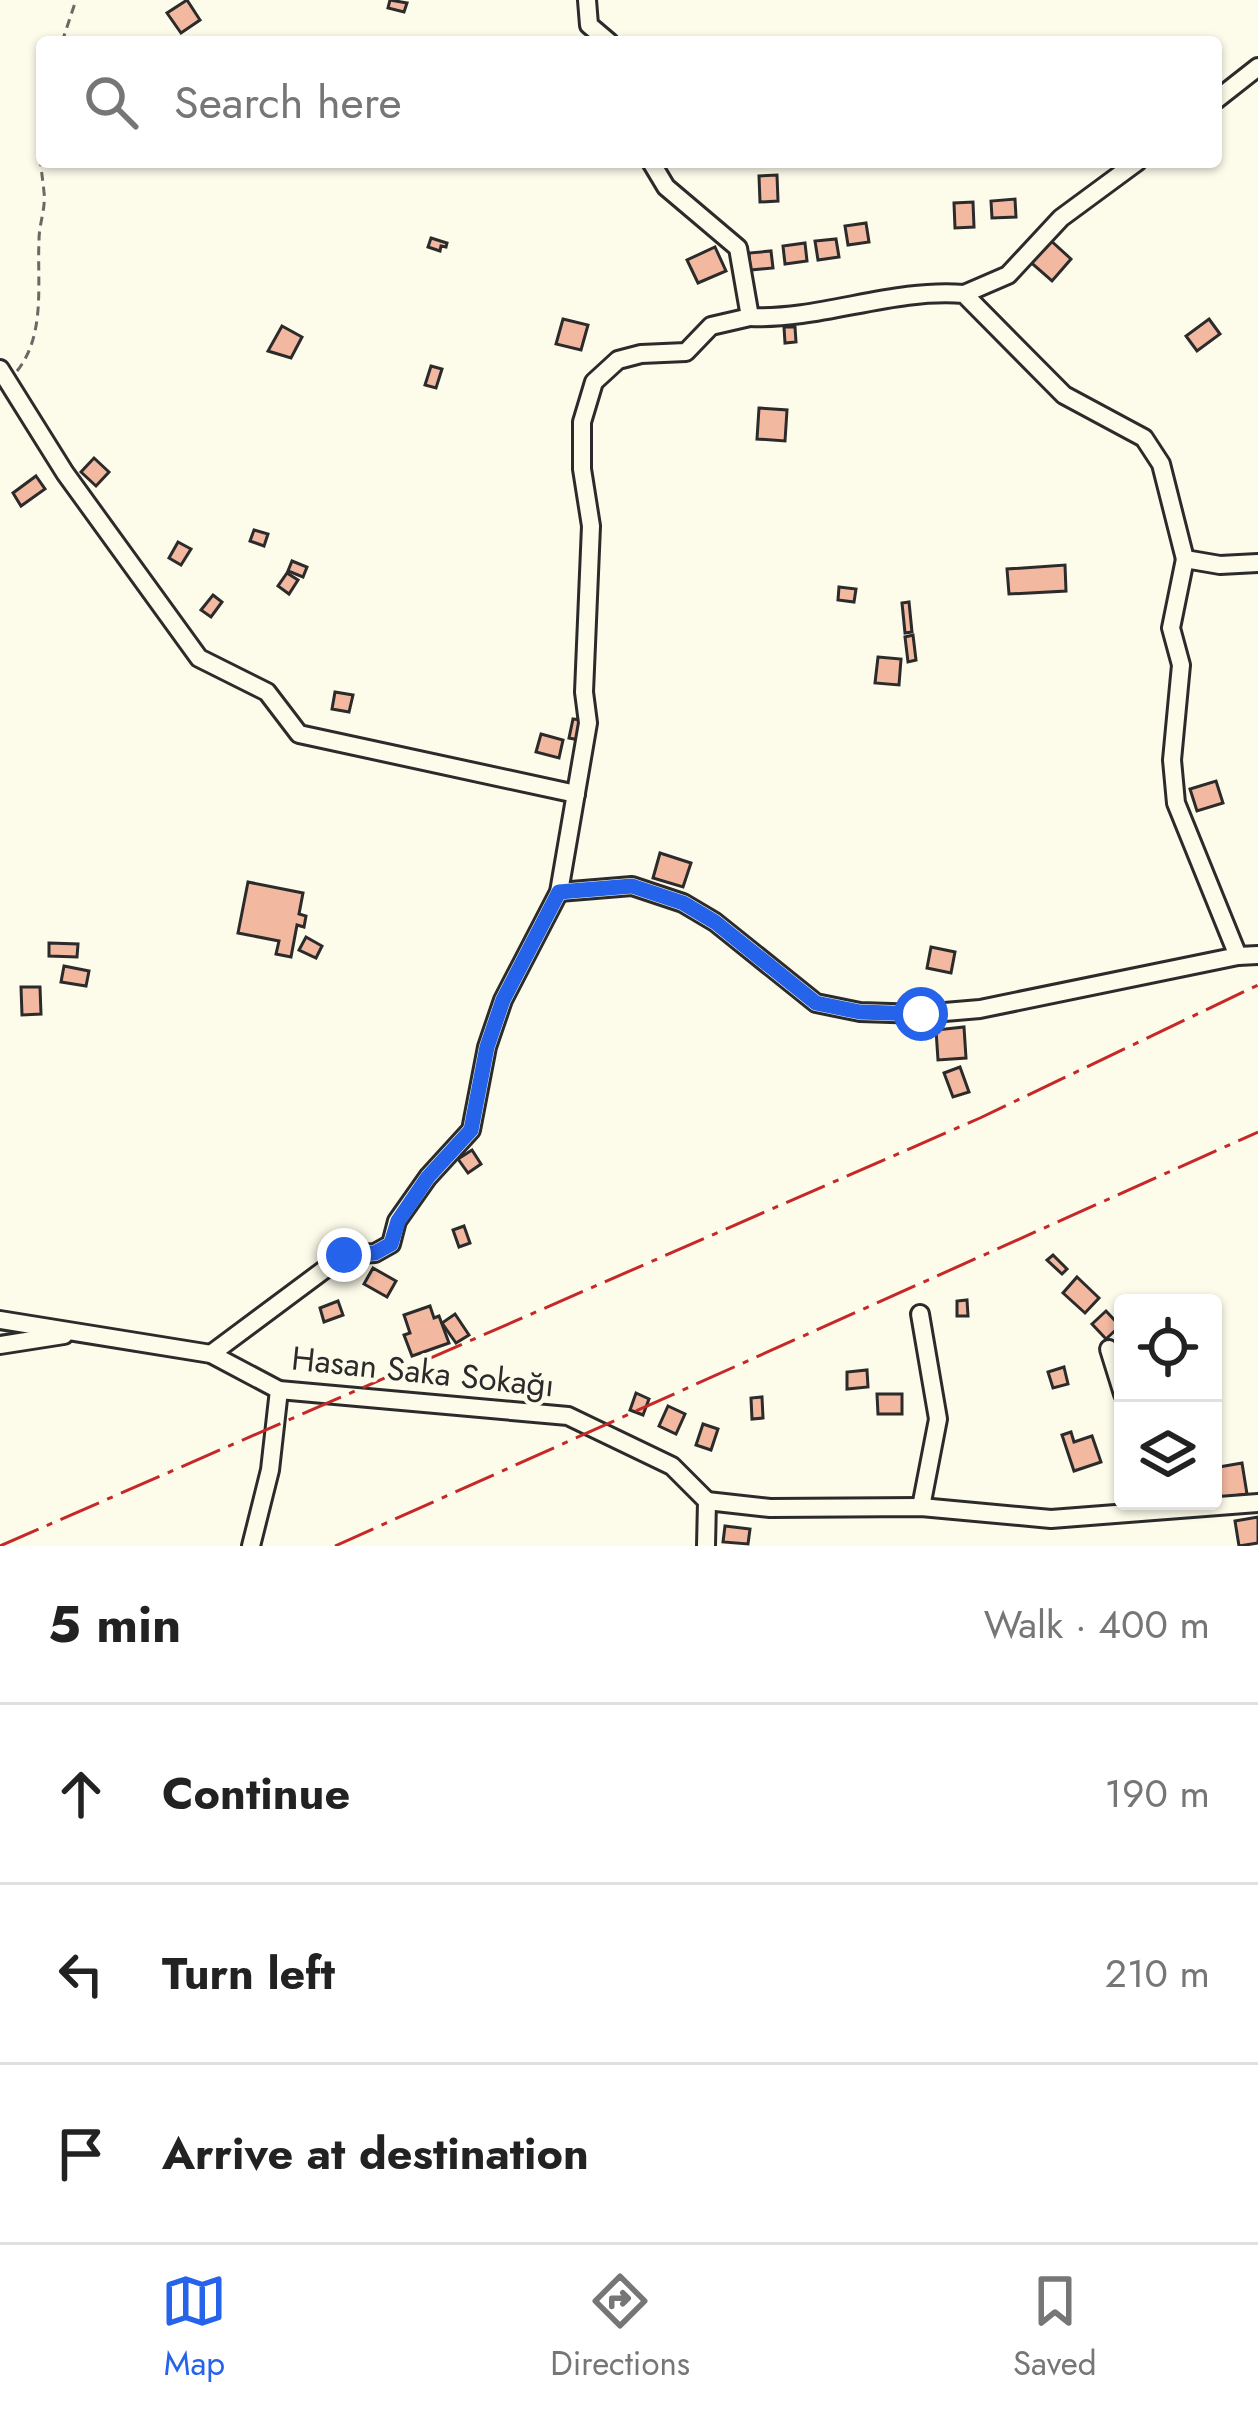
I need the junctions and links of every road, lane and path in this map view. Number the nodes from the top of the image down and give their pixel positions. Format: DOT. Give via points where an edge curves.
graph roads {
  1 [pos="76,0"];
  2 [pos="587,0"];
  3 [pos="64,36"];
  4 [pos="602,36"];
  5 [pos="1258,67"];
  6 [pos="1222,95"];
  7 [pos="39,168"];
  8 [pos="655,168"];
  9 [pos="1129,168"];
  10 [pos="964,294"];
  11 [pos="750,317"];
  12 [pos="3,375"];
  13 [pos="1185,559"];
  14 [pos="1258,563"];
  15 [pos="576,794"];
  16 [pos="559,892"];
  17 [pos="1238,956"];
  18 [pos="1258,956"];
  19 [pos="920,1313"];
  20 [pos="0,1320"];
  21 [pos="79,1333"];
  22 [pos="0,1345"];
  23 [pos="1109,1349"];
  24 [pos="211,1354"];
  25 [pos="1114,1365"];
  26 [pos="279,1390"];
  27 [pos="707,1501"];
  28 [pos="1258,1503"];
  29 [pos="1222,1504"];
  30 [pos="921,1507"];
  31 [pos="1114,1510"];
  32 [pos="251,1546"];
  33 [pos="706,1546"];
  1 -- 3 [label="path"];
  2 -- 4 [label="street" via="590,25"];
  5 -- 6 [label="street"];
  7 -- 12 [label="path" via="45,196 38,311 21,367"];
  8 -- 11 [label="street" via="738,248"];
  9 -- 10 [label="street" via="1052,227 1008,275"];
  10 -- 11 [label="street" via="927,291"];
  10 -- 13 [label="street" via="1064,395 1144,438 1161,464"];
  11 -- 15 [label="street" via="711,326 686,352 618,360 594,382 582,422 591,526 588,724"];
  12 -- 15 [label="street" via="199,658 267,692 298,734"];
  13 -- 14 [label="street"];
  13 -- 17 [label="street" via="1171,628 1181,665 1176,803"];
  15 -- 16 [label="street"];
  16 -- 17 [label="street" via="632,886 683,903 816,1003 860,1012 980,1009"];
  16 -- 24 [label="street" via="503,1000 471,1130 428,1177 391,1244 344,1255"];
  17 -- 18 [label="street"];
  19 -- 30 [label="street" via="938,1419"];
  20 -- 21 [label="street, Hasan Saka Sokağı"];
  21 -- 22 [label="street"];
  21 -- 24 [label="street, Hasan Saka Sokağı"];
  23 -- 25 [label="street"];
  24 -- 26 [label="street, Hasan Saka Sokağı"];
  26 -- 27 [label="street, Hasan Saka Sokağı" via="568,1416 672,1466"];
  26 -- 32 [label="street"];
  27 -- 30 [label="street"];
  27 -- 33 [label="street"];
  28 -- 29 [label="street"];
  30 -- 31 [label="street" via="1051,1519"];
}
